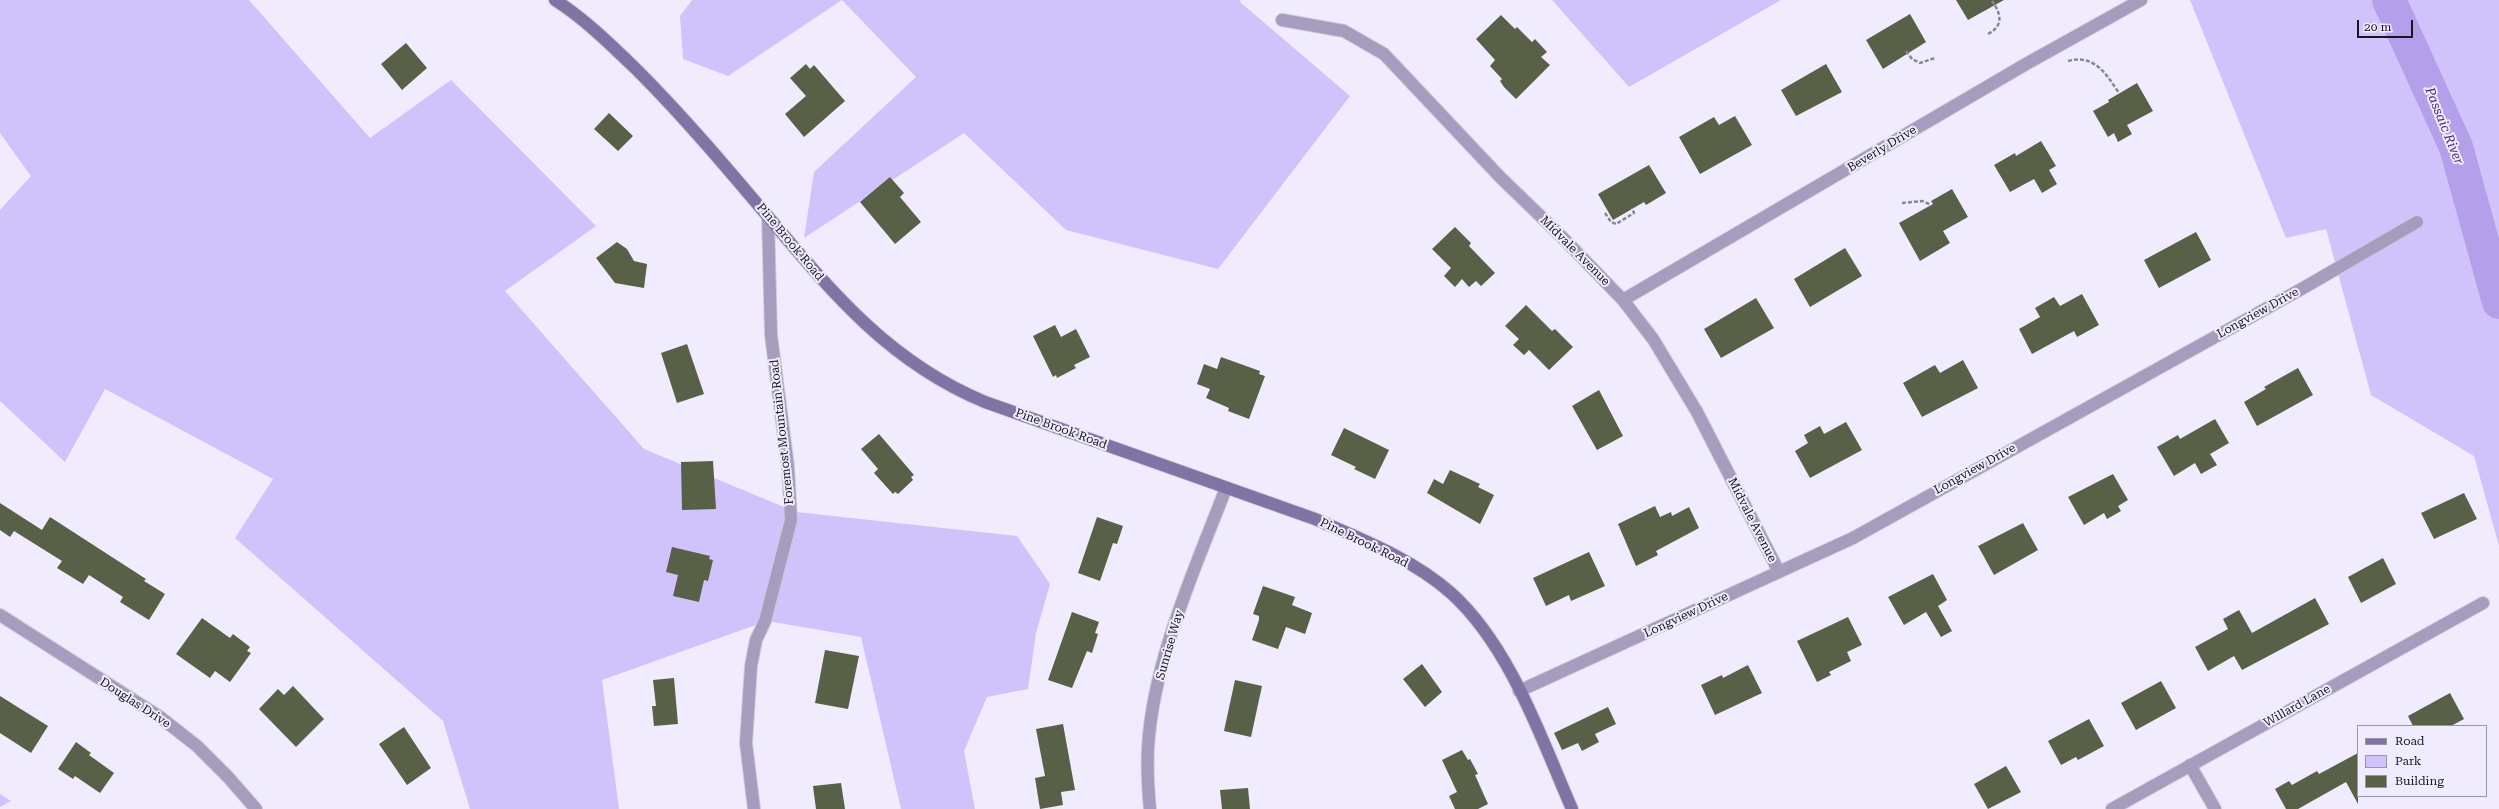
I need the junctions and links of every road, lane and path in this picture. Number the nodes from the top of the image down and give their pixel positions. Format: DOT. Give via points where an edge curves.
graph roads {
  1 [pos="555,0"];
  2 [pos="2141,0"];
  3 [pos="1992,2"];
  4 [pos="1282,20"];
  5 [pos="1988,34"];
  6 [pos="1906,51"];
  7 [pos="1935,58"];
  8 [pos="2068,61"];
  9 [pos="2120,93"];
  10 [pos="1902,203"];
  11 [pos="1931,205"];
  12 [pos="1632,208"];
  13 [pos="1605,213"];
  14 [pos="768,217"];
  15 [pos="2417,222"];
  16 [pos="1623,300"];
  17 [pos="1226,488"];
  18 [pos="1779,572"];
  19 [pos="2483,603"];
  20 [pos="0,615"];
  21 [pos="1520,691"];
  22 [pos="2190,765"];
  23 [pos="256,809"];
  24 [pos="754,809"];
  25 [pos="1150,809"];
  26 [pos="1572,809"];
  27 [pos="2112,809"];
  28 [pos="2215,809"];
  1 -- 14 [label="street, Pine Brook Road" via="620,53 666,99"];
  2 -- 16 [label="street, Beverly Drive" via="2026,64"];
  3 -- 5 [label="path" via="1999,13 2000,23 1998,29"];
  4 -- 16 [label="street, Midvale Avenue" via="1344,31 1384,54 1500,178 1562,236"];
  6 -- 7 [label="path" via="1912,59 1920,63"];
  8 -- 9 [label="path" via="2077,59 2098,65"];
  10 -- 11 [label="path" via="1924,201"];
  12 -- 13 [label="path" via="1634,213 1616,224 1611,222"];
  14 -- 17 [label="street, Pine Brook Road" via="835,295 872,331 933,377 985,402"];
  14 -- 24 [label="street, Foremost Mountain Road" via="772,334 788,467 791,520 765,621 756,640 751,666 746,743"];
  15 -- 18 [label="street, Longview Drive" via="1853,538"];
  16 -- 18 [label="street, Midvale Avenue" via="1653,339 1697,412"];
  17 -- 21 [label="street, Pine Brook Road" via="1315,519 1362,540 1430,577 1468,611 1498,653"];
  17 -- 25 [label="street, Sunrise Way" via="1167,651 1152,710 1148,749"];
  18 -- 21 [label="street, Longview Drive"];
  19 -- 22 [label="street, Willard Lane"];
  20 -- 23 [label="street, Douglas Drive" via="160,717 197,746"];
  21 -- 26 [label="street, Pine Brook Road"];
  22 -- 27 [label="street, Willard Lane"];
  22 -- 28 [label="street"];
}
